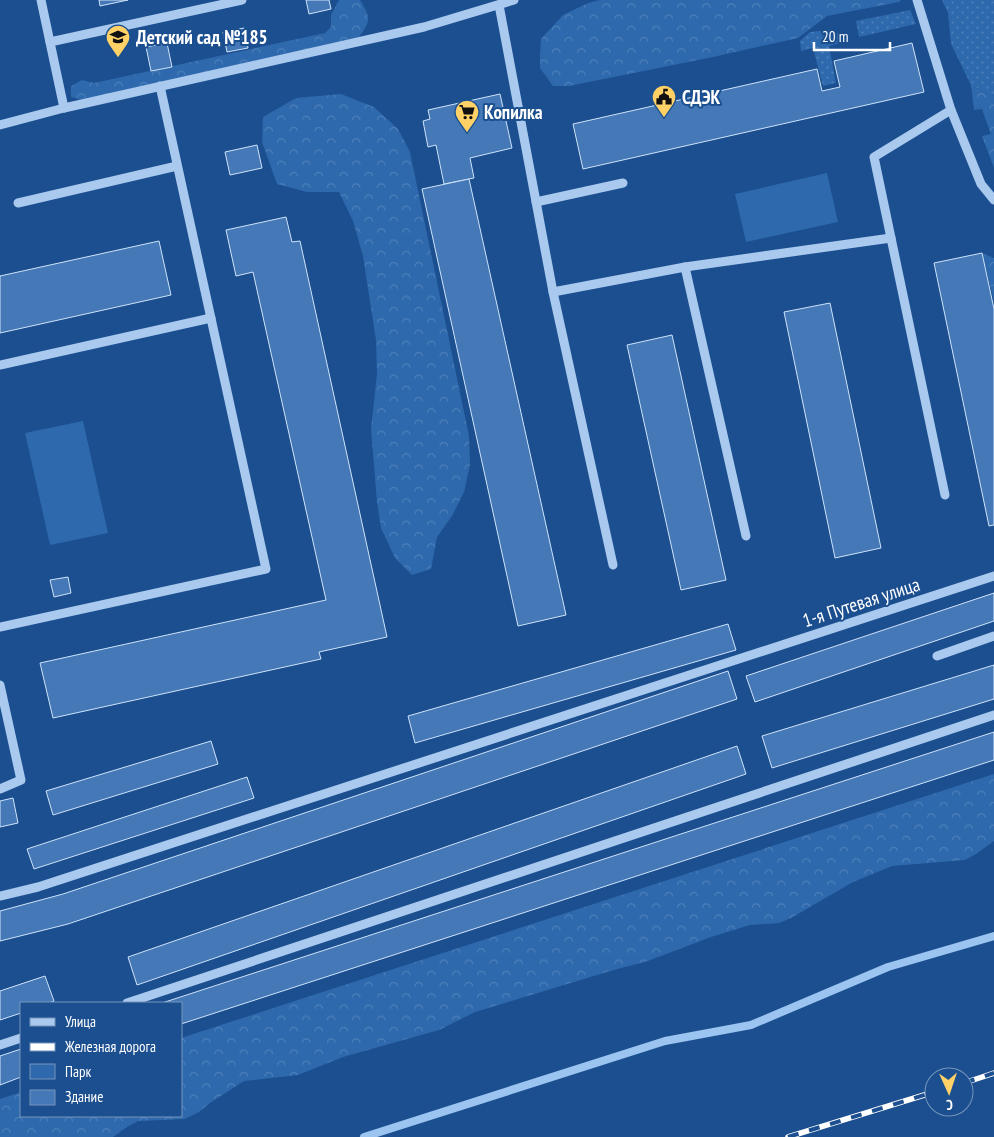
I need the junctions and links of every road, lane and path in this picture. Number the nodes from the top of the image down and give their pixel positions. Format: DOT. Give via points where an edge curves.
graph roads {
  1 [pos="41,0"];
  2 [pos="242,0"];
  3 [pos="514,0"];
  4 [pos="917,0"];
  5 [pos="498,5"];
  6 [pos="50,42"];
  7 [pos="160,86"];
  8 [pos="64,108"];
  9 [pos="952,110"];
  10 [pos="0,125"];
  11 [pos="177,166"];
  12 [pos="623,183"];
  13 [pos="994,200"];
  14 [pos="536,202"];
  15 [pos="18,203"];
  16 [pos="891,238"];
  17 [pos="685,267"];
  18 [pos="553,292"];
  19 [pos="211,318"];
  20 [pos="0,365"];
  21 [pos="946,495"];
  22 [pos="746,536"];
  23 [pos="613,565"];
  24 [pos="994,576"];
  25 [pos="0,627"];
  26 [pos="994,636"];
  27 [pos="937,656"];
  28 [pos="0,685"];
  29 [pos="994,715"];
  30 [pos="0,789"];
  31 [pos="0,896"];
  32 [pos="130,1002"];
  33 [pos="20,1038"];
  34 [pos="0,1045"];
  1 -- 6 [label="street"];
  2 -- 6 [label="street"];
  3 -- 5 [label="street"];
  4 -- 9 [label="street"];
  5 -- 7 [label="street" via="424,27"];
  5 -- 14 [label="street"];
  6 -- 8 [label="street"];
  7 -- 8 [label="street"];
  7 -- 11 [label="street"];
  8 -- 10 [label="street"];
  9 -- 13 [label="street" via="981,184"];
  9 -- 16 [label="street" via="874,157"];
  11 -- 15 [label="street"];
  11 -- 19 [label="street"];
  12 -- 14 [label="street"];
  14 -- 18 [label="street"];
  16 -- 17 [label="street"];
  16 -- 21 [label="street"];
  17 -- 18 [label="street"];
  17 -- 22 [label="street"];
  18 -- 23 [label="street"];
  19 -- 20 [label="street"];
  19 -- 25 [label="street" via="266,569"];
  24 -- 31 [label="street, 1-я Путевая улица" via="38,887"];
  26 -- 27 [label="street"];
  28 -- 30 [label="street" via="21,780"];
  29 -- 32 [label="street"];
  33 -- 34 [label="street"];
}
